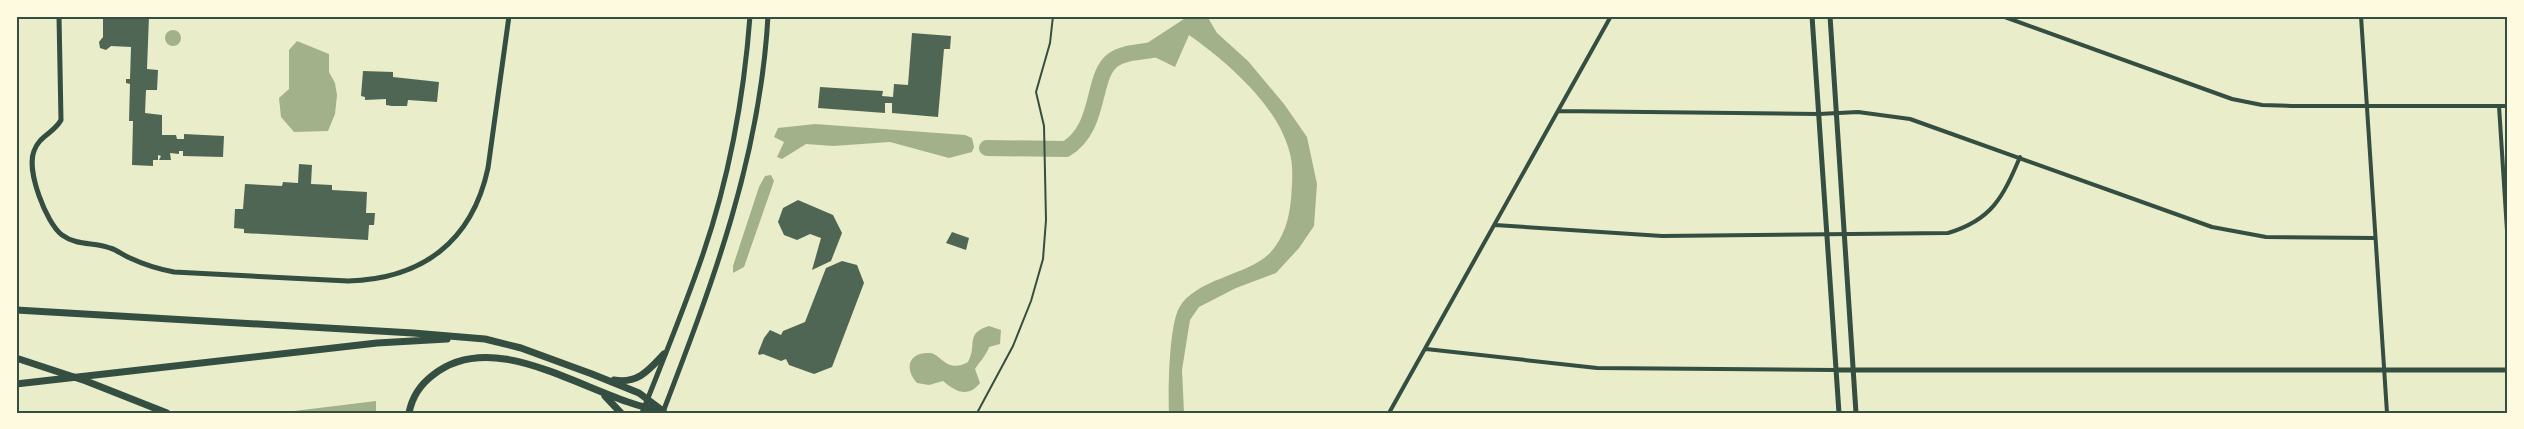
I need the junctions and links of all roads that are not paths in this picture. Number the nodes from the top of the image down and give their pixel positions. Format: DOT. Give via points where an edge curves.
graph roads {
  1 [pos="59,16"];
  2 [pos="509,16"];
  3 [pos="750,16"];
  4 [pos="768,16"];
  5 [pos="1610,16"];
  6 [pos="1812,16"];
  7 [pos="1830,16"];
  8 [pos="2002,16"];
  9 [pos="2361,16"];
  10 [pos="2366,106"];
  11 [pos="2499,106"];
  12 [pos="2508,106"];
  13 [pos="1558,111"];
  14 [pos="1836,112"];
  15 [pos="1818,114"];
  16 [pos="2020,157"];
  17 [pos="1495,225"];
  18 [pos="1845,235"];
  19 [pos="1827,236"];
  20 [pos="2375,238"];
  21 [pos="2508,246"];
  22 [pos="16,310"];
  23 [pos="485,339"];
  24 [pos="1426,349"];
  25 [pos="664,354"];
  26 [pos="16,358"];
  27 [pos="1836,370"];
  28 [pos="1853,370"];
  29 [pos="2384,370"];
  30 [pos="2508,370"];
  31 [pos="592,374"];
  32 [pos="576,381"];
  33 [pos="16,384"];
  34 [pos="647,398"];
  35 [pos="643,410"];
  36 [pos="663,412"];
  37 [pos="167,413"];
  38 [pos="409,413"];
  39 [pos="621,413"];
  40 [pos="1389,413"];
  41 [pos="1839,413"];
  42 [pos="1856,413"];
  43 [pos="2387,413"];
  1 -- 2 [label="street" via="61,120 39,140 32,161 42,204 57,230 70,240 111,248 150,267 174,272 348,281 375,280 404,273 425,262 449,245 472,215 483,191 488,168"];
  3 -- 25 [label="street" via="736,123 716,210 701,260"];
  4 -- 36 [label="street" via="764,66 734,214"];
  5 -- 13 [label="street"];
  6 -- 15 [label="street"];
  7 -- 14 [label="street"];
  8 -- 10 [label="street" via="2232,99 2262,104"];
  9 -- 10 [label="street"];
  10 -- 11 [label="street"];
  10 -- 20 [label="street"];
  11 -- 12 [label="street"];
  11 -- 21 [label="street"];
  13 -- 15 [label="street"];
  13 -- 17 [label="street"];
  14 -- 15 [label="street"];
  14 -- 16 [label="street" via="1910,118"];
  14 -- 18 [label="street"];
  15 -- 19 [label="street"];
  16 -- 18 [label="street" via="2004,195 1980,220 1965,228 1931,235"];
  16 -- 20 [label="street" via="2221,229 2266,237"];
  17 -- 19 [label="street" via="1624,234"];
  17 -- 24 [label="street"];
  18 -- 19 [label="street"];
  18 -- 28 [label="street"];
  19 -- 27 [label="street"];
  20 -- 29 [label="street"];
  22 -- 23 [label="highway" via="413,332"];
  23 -- 31 [label="highway" via="521,348"];
  23 -- 33 [label="highway" via="385,342"];
  24 -- 27 [label="street" via="1597,368"];
  24 -- 40 [label="street"];
  25 -- 31 [label="highway" via="633,380 614,380"];
  25 -- 34 [label="street"];
  26 -- 37 [label="highway"];
  27 -- 28 [label="street"];
  27 -- 41 [label="street"];
  28 -- 29 [label="street"];
  28 -- 42 [label="street"];
  29 -- 30 [label="street"];
  29 -- 43 [label="street"];
  31 -- 34 [label="highway"];
  32 -- 35 [label="highway"];
  32 -- 38 [label="highway" via="549,370 505,360 479,358 461,361 444,366 428,378 413,399"];
  32 -- 39 [label="highway" via="603,395"];
  34 -- 35 [label="street"];
  34 -- 36 [label="highway"];
  35 -- 36 [label="highway"];
}
